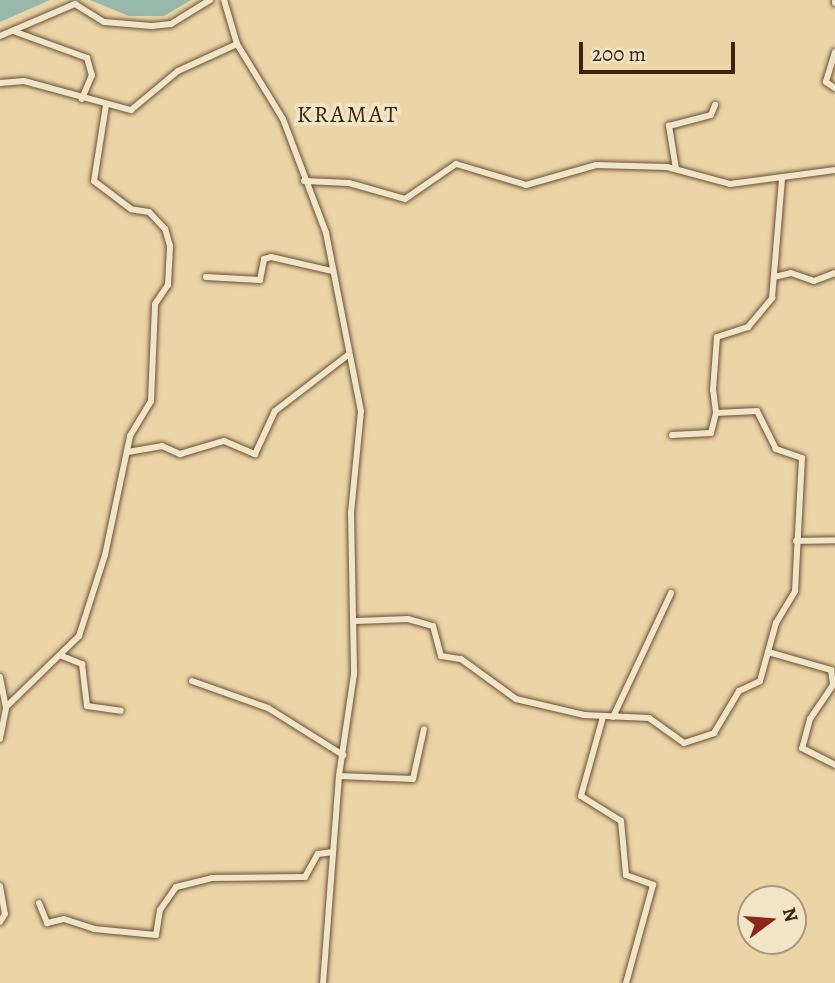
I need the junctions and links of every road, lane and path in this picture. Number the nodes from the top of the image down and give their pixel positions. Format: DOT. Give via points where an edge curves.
graph roads {
  1 [pos="210,0"];
  2 [pos="224,0"];
  3 [pos="13,31"];
  4 [pos="0,36"];
  5 [pos="237,44"];
  6 [pos="835,52"];
  7 [pos="0,83"];
  8 [pos="835,88"];
  9 [pos="82,99"];
  10 [pos="106,104"];
  11 [pos="715,106"];
  12 [pos="676,169"];
  13 [pos="835,170"];
  14 [pos="782,178"];
  15 [pos="304,181"];
  16 [pos="331,271"];
  17 [pos="835,273"];
  18 [pos="206,277"];
  19 [pos="775,277"];
  20 [pos="348,355"];
  21 [pos="716,413"];
  22 [pos="672,435"];
  23 [pos="128,452"];
  24 [pos="835,540"];
  25 [pos="796,541"];
  26 [pos="671,593"];
  27 [pos="356,621"];
  28 [pos="768,652"];
  29 [pos="62,656"];
  30 [pos="0,677"];
  31 [pos="192,681"];
  32 [pos="6,707"];
  33 [pos="121,711"];
  34 [pos="603,717"];
  35 [pos="613,717"];
  36 [pos="1,722"];
  37 [pos="424,729"];
  38 [pos="0,739"];
  39 [pos="343,755"];
  40 [pos="835,765"];
  41 [pos="339,776"];
  42 [pos="333,852"];
  43 [pos="0,886"];
  44 [pos="39,902"];
  45 [pos="0,922"];
  46 [pos="324,983"];
  47 [pos="626,983"];
  1 -- 3 [label="street" via="164,26 104,22 75,4"];
  2 -- 5 [label="street"];
  3 -- 4 [label="street"];
  3 -- 9 [label="street" via="88,58 92,75"];
  5 -- 10 [label="street" via="178,71 131,110"];
  5 -- 15 [label="street" via="282,119"];
  6 -- 8 [label="street" via="826,82"];
  7 -- 9 [label="street" via="24,81"];
  9 -- 10 [label="street"];
  10 -- 23 [label="street" via="94,181 131,209 149,212 165,229 171,259 166,290 155,304 151,401"];
  11 -- 12 [label="street" via="711,115 668,126"];
  12 -- 14 [label="street" via="699,181 730,184"];
  12 -- 15 [label="street" via="590,165 552,183 526,185 456,164 405,199 349,183"];
  13 -- 14 [label="street"];
  14 -- 19 [label="street" via="772,242"];
  15 -- 16 [label="street" via="326,233"];
  16 -- 18 [label="street" via="271,257 264,259 260,280"];
  16 -- 20 [label="street"];
  17 -- 19 [label="street" via="814,281 791,273"];
  19 -- 21 [label="street" via="772,298 755,321 717,337"];
  20 -- 23 [label="street" via="275,411 255,454 224,441 180,454 162,446"];
  20 -- 27 [label="street" via="361,411 351,513"];
  21 -- 22 [label="street" via="711,433"];
  21 -- 25 [label="street" via="757,411 776,449 802,458"];
  23 -- 29 [label="street" via="106,555 79,636"];
  24 -- 25 [label="street"];
  25 -- 28 [label="street" via="795,591"];
  26 -- 35 [label="street"];
  27 -- 34 [label="street" via="427,623 436,629 441,656 461,659 505,694"];
  27 -- 39 [label="street"];
  28 -- 35 [label="street" via="760,681 739,691 707,738 676,742 649,718"];
  28 -- 40 [label="street" via="831,670 833,685 810,719 802,748"];
  29 -- 32 [label="street"];
  29 -- 33 [label="street" via="82,664 87,706"];
  30 -- 32 [label="street"];
  31 -- 39 [label="street" via="268,708"];
  32 -- 36 [label="street"];
  34 -- 35 [label="street"];
  34 -- 47 [label="street" via="581,796 621,821 628,878 653,885"];
  36 -- 38 [label="street"];
  37 -- 41 [label="street" via="413,779"];
  39 -- 41 [label="street"];
  41 -- 42 [label="street"];
  42 -- 44 [label="street" via="318,854 304,877 212,878 176,887 160,910 156,935 94,929 64,919 47,923"];
  42 -- 46 [label="street"];
  43 -- 45 [label="street" via="5,914"];
}
